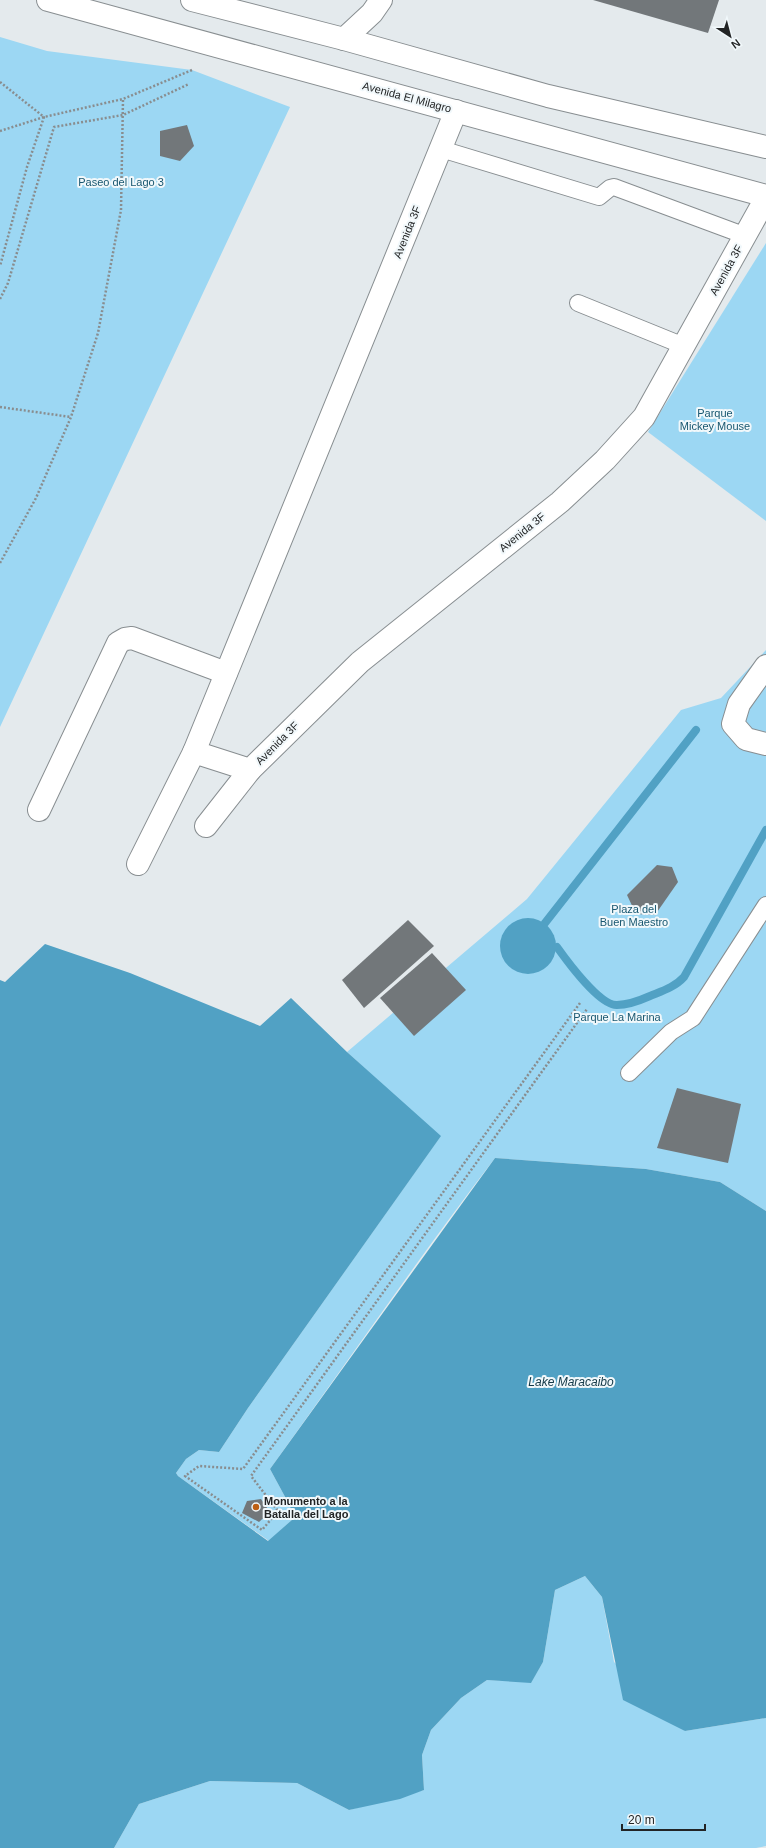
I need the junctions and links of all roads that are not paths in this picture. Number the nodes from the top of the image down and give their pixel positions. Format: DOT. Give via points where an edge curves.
graph roads {
  1 [pos="48,0"];
  2 [pos="192,0"];
  3 [pos="381,0"];
  4 [pos="344,39"];
  5 [pos="456,111"];
  6 [pos="441,148"];
  7 [pos="766,148"];
  8 [pos="766,197"];
  9 [pos="746,236"];
  10 [pos="578,303"];
  11 [pos="684,346"];
  12 [pos="766,666"];
  13 [pos="226,674"];
  14 [pos="766,744"];
  15 [pos="194,752"];
  16 [pos="250,770"];
  17 [pos="39,810"];
  18 [pos="206,826"];
  19 [pos="138,864"];
  20 [pos="766,905"];
  21 [pos="629,1073"];
  1 -- 5 [label="street, Avenida El Milagro"];
  2 -- 4 [label="street"];
  3 -- 4 [label="street" via="372,13"];
  4 -- 7 [label="street" via="548,96"];
  5 -- 6 [label="street, Avenida 3F"];
  5 -- 8 [label="street, Avenida El Milagro"];
  6 -- 9 [label="lane" via="599,197 614,187"];
  6 -- 13 [label="street, Avenida 3F"];
  8 -- 9 [label="street, Avenida 3F"];
  9 -- 11 [label="street, Avenida 3F"];
  10 -- 11 [label="lane"];
  11 -- 16 [label="street, Avenida 3F" via="644,417 605,460 560,502 360,662"];
  12 -- 14 [label="street" via="739,704 733,724 746,739"];
  13 -- 15 [label="street, Avenida 3F"];
  13 -- 17 [label="street" via="132,638 118,643"];
  15 -- 16 [label="street, Avenida 3F"];
  15 -- 19 [label="street"];
  16 -- 18 [label="street"];
  20 -- 21 [label="lane" via="693,1018 671,1032"];
}
